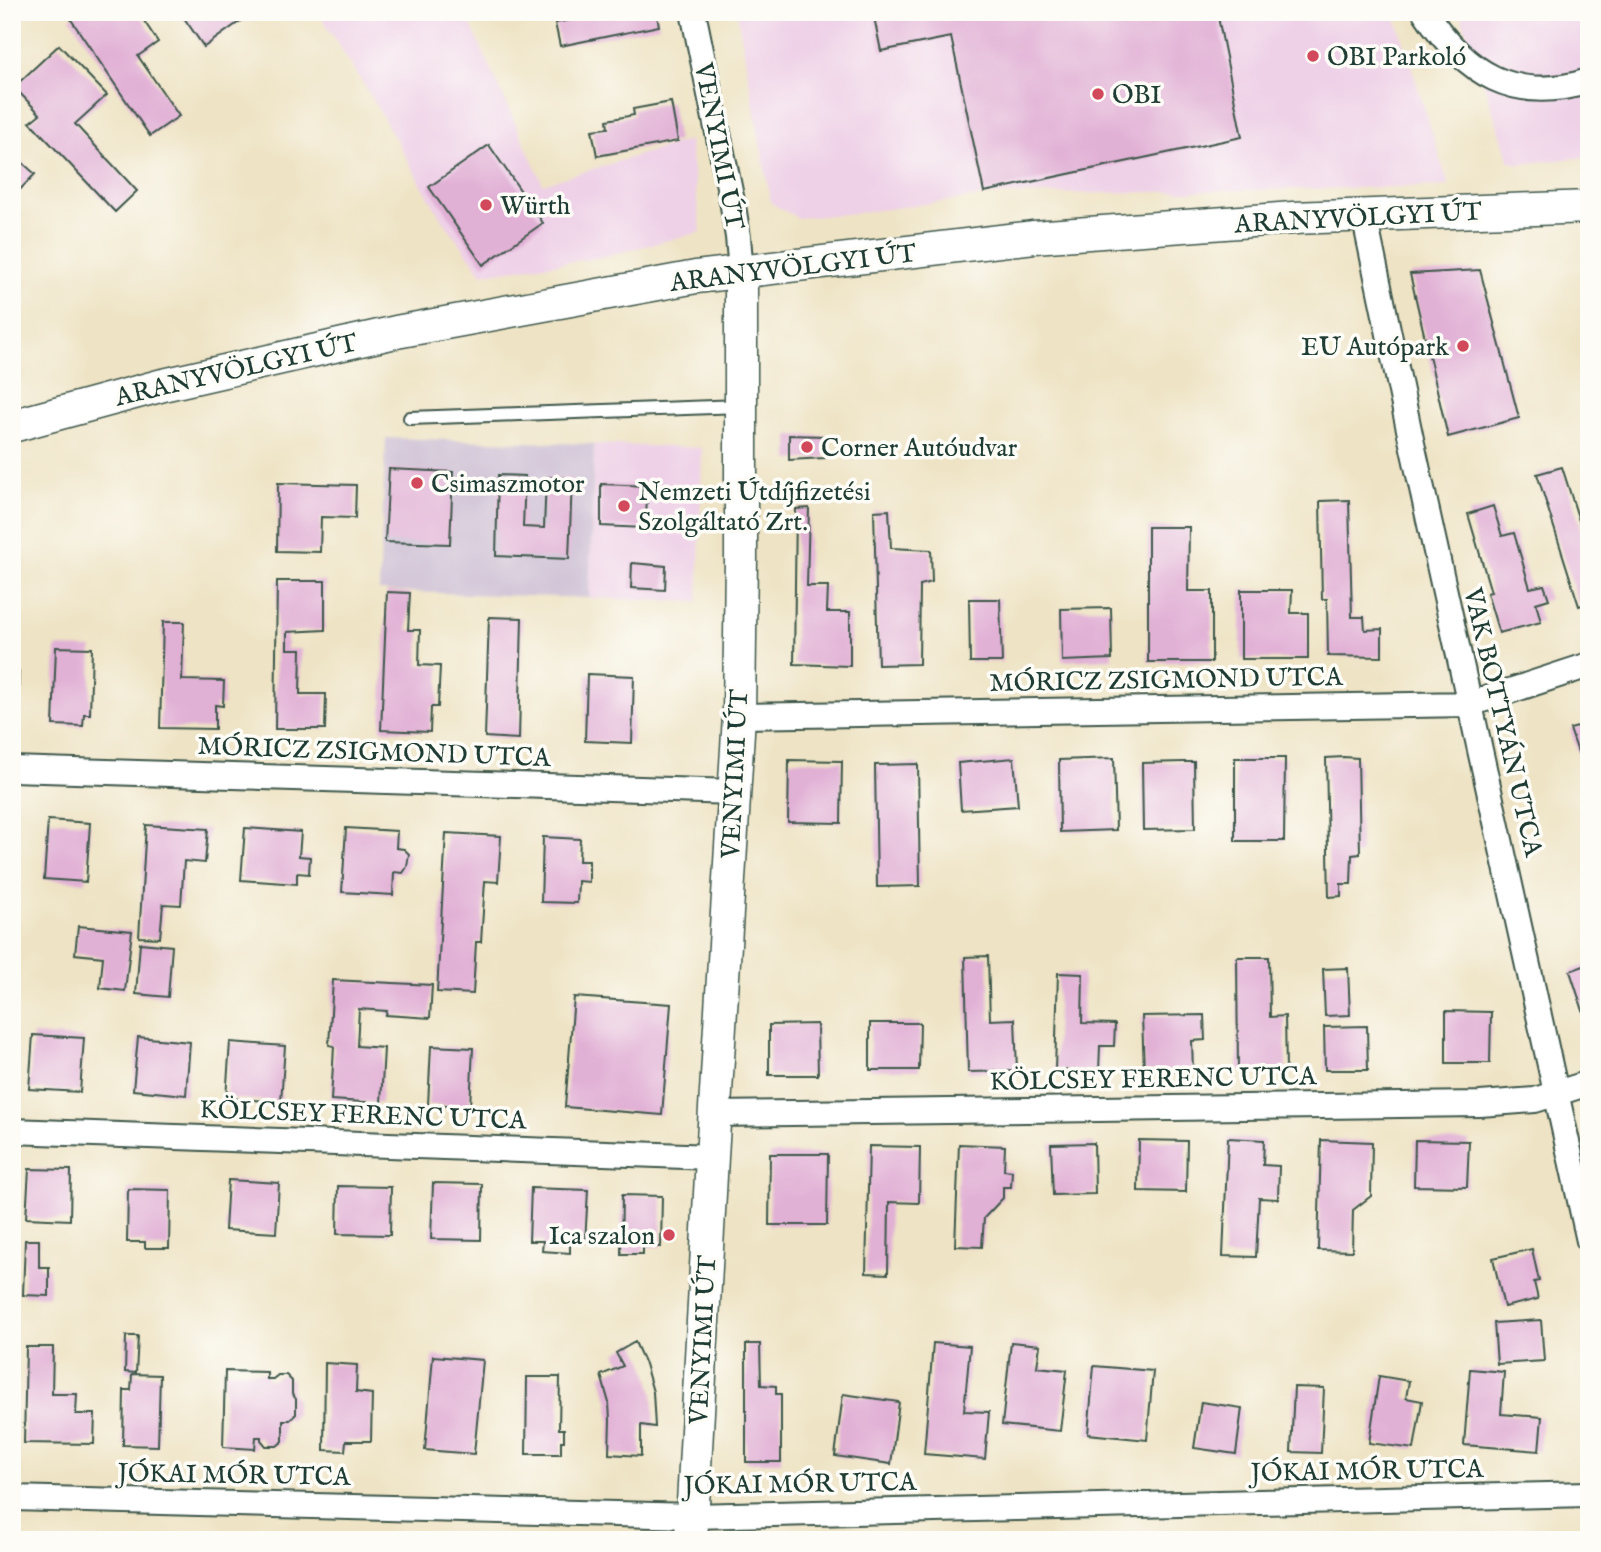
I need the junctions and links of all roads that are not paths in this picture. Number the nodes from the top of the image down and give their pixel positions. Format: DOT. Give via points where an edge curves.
graph roads {
  1 [pos="694,12"];
  2 [pos="1425,12"];
  3 [pos="1589,81"];
  4 [pos="1589,207"];
  5 [pos="1364,215"];
  6 [pos="741,272"];
  7 [pos="742,406"];
  8 [pos="410,418"];
  9 [pos="12,426"];
  10 [pos="1589,665"];
  11 [pos="1470,704"];
  12 [pos="739,716"];
  13 [pos="12,769"];
  14 [pos="734,792"];
  15 [pos="1589,1083"];
  16 [pos="1556,1093"];
  17 [pos="715,1114"];
  18 [pos="12,1130"];
  19 [pos="712,1157"];
  20 [pos="1589,1241"];
  21 [pos="1589,1494"];
  22 [pos="12,1498"];
  23 [pos="692,1528"];
  1 -- 6 [label="street, VENYIMI ÚT" via="733,206"];
  2 -- 3 [label="street" via="1458,53 1502,83 1545,90"];
  4 -- 5 [label="street, ARANYVÖLGYI ÚT"];
  5 -- 6 [label="street, ARANYVÖLGYI ÚT" via="1034,237"];
  5 -- 11 [label="street, VAK BOTTYÁN UTCA"];
  6 -- 7 [label="street, VENYIMI ÚT"];
  6 -- 9 [label="street, ARANYVÖLGYI ÚT" via="396,332 163,384"];
  7 -- 8 [label="lane"];
  7 -- 12 [label="street, VENYIMI ÚT"];
  10 -- 11 [label="street, MÓRICZ ZSIGMOND UTCA"];
  11 -- 12 [label="street, MÓRICZ ZSIGMOND UTCA"];
  11 -- 16 [label="street, VAK BOTTYÁN UTCA"];
  12 -- 14 [label="street, VENYIMI ÚT"];
  13 -- 14 [label="street, MÓRICZ ZSIGMOND UTCA"];
  14 -- 17 [label="street, VENYIMI ÚT"];
  15 -- 16 [label="street, KÖLCSEY FERENC UTCA"];
  16 -- 17 [label="street, KÖLCSEY FERENC UTCA" via="1535,1100 1480,1104"];
  16 -- 20 [label="street, VAK BOTTYÁN UTCA"];
  17 -- 19 [label="street, VENYIMI ÚT"];
  18 -- 19 [label="street, KÖLCSEY FERENC UTCA"];
  19 -- 23 [label="street, VENYIMI ÚT"];
  21 -- 23 [label="street, JÓKAI MÓR UTCA"];
  22 -- 23 [label="street, JÓKAI MÓR UTCA"];
}
